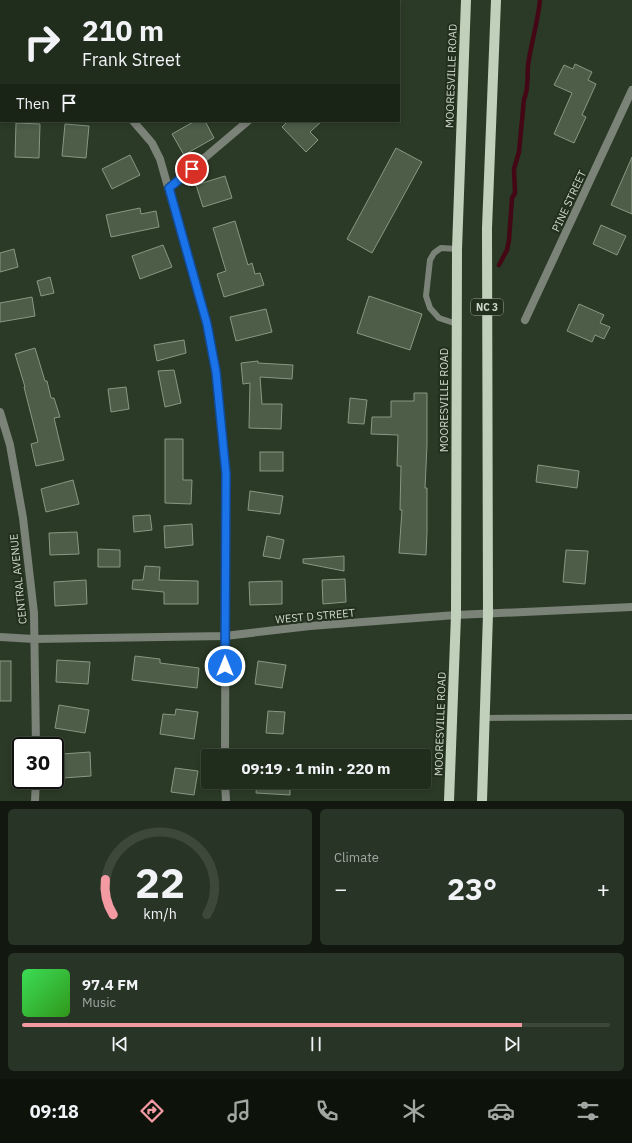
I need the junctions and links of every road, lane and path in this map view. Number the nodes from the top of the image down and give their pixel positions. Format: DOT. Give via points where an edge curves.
graph roads {
  1 [pos="466,0"];
  2 [pos="496,0"];
  3 [pos="632,90"];
  4 [pos="134,122"];
  5 [pos="247,122"];
  6 [pos="169,188"];
  7 [pos="457,249"];
  8 [pos="525,320"];
  9 [pos="457,324"];
  10 [pos="0,412"];
  11 [pos="632,607"];
  12 [pos="488,614"];
  13 [pos="456,615"];
  14 [pos="225,636"];
  15 [pos="0,637"];
  16 [pos="34,639"];
  17 [pos="632,717"];
  18 [pos="485,718"];
  19 [pos="36,737"];
  20 [pos="225,749"];
  21 [pos="36,789"];
  22 [pos="226,789"];
  23 [pos="36,801"];
  24 [pos="226,801"];
  25 [pos="449,801"];
  26 [pos="482,801"];
  1 -- 7 [label="main road, MOORESVILLE ROAD"];
  2 -- 12 [label="main road, NC 3" via="487,228"];
  3 -- 8 [label="street, PINE STREET"];
  4 -- 6 [label="street" via="152,143"];
  5 -- 6 [label="street"];
  6 -- 14 [label="street" via="207,324 216,372 226,474"];
  7 -- 9 [label="main road, MOORESVILLE ROAD"];
  7 -- 9 [label="lane" via="441,248 434,253 430,260 426,296 430,308 439,318"];
  9 -- 13 [label="main road, MOORESVILLE ROAD"];
  10 -- 16 [label="street, CENTRAL AVENUE" via="10,445 23,518 34,613"];
  11 -- 12 [label="street, WEST D STREET"];
  12 -- 13 [label="street, WEST D STREET"];
  12 -- 18 [label="main road"];
  13 -- 14 [label="street, WEST D STREET" via="310,626"];
  13 -- 25 [label="main road, MOORESVILLE ROAD"];
  14 -- 16 [label="street, WEST D STREET"];
  14 -- 20 [label="street"];
  15 -- 16 [label="street, WEST D STREET"];
  16 -- 19 [label="street, CENTRAL AVENUE"];
  17 -- 18 [label="lane"];
  18 -- 26 [label="main road"];
  21 -- 23 [label="street"];
  22 -- 24 [label="street"];
}
